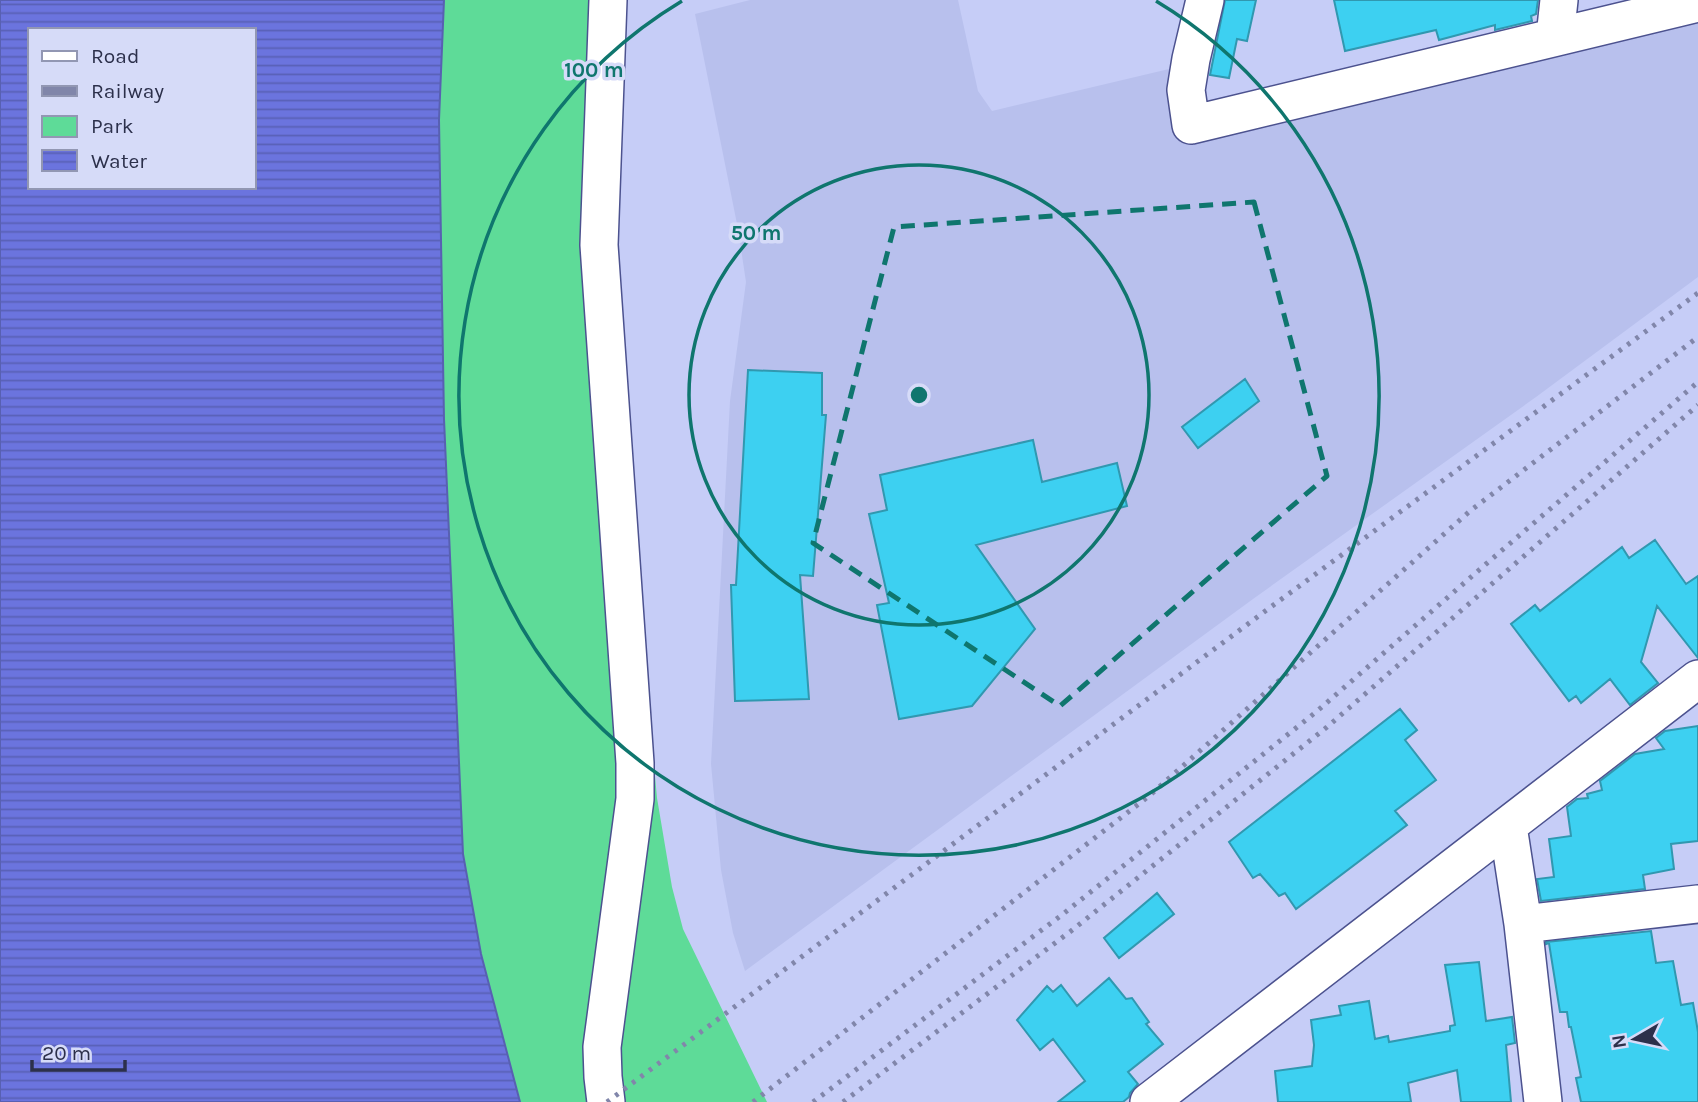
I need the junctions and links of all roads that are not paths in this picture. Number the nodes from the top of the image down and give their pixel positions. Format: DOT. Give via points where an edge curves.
graph roads {
  1 [pos="608,0"];
  2 [pos="1205,0"];
  3 [pos="1559,0"];
  4 [pos="1698,3"];
  5 [pos="1555,37"];
  6 [pos="1698,679"];
  7 [pos="1508,826"];
  8 [pos="1698,904"];
  9 [pos="1523,924"];
  10 [pos="1183,1089"];
  11 [pos="606,1102"];
  12 [pos="1149,1102"];
  13 [pos="1543,1102"];
  1 -- 11 [label="street" via="599,245 635,799 602,1046"];
  2 -- 5 [label="street" via="1186,90 1191,125"];
  3 -- 5 [label="street"];
  4 -- 5 [label="street"];
  6 -- 7 [label="street"];
  7 -- 9 [label="street"];
  7 -- 10 [label="street"];
  8 -- 9 [label="street"];
  9 -- 13 [label="street"];
  10 -- 12 [label="street"];
}
